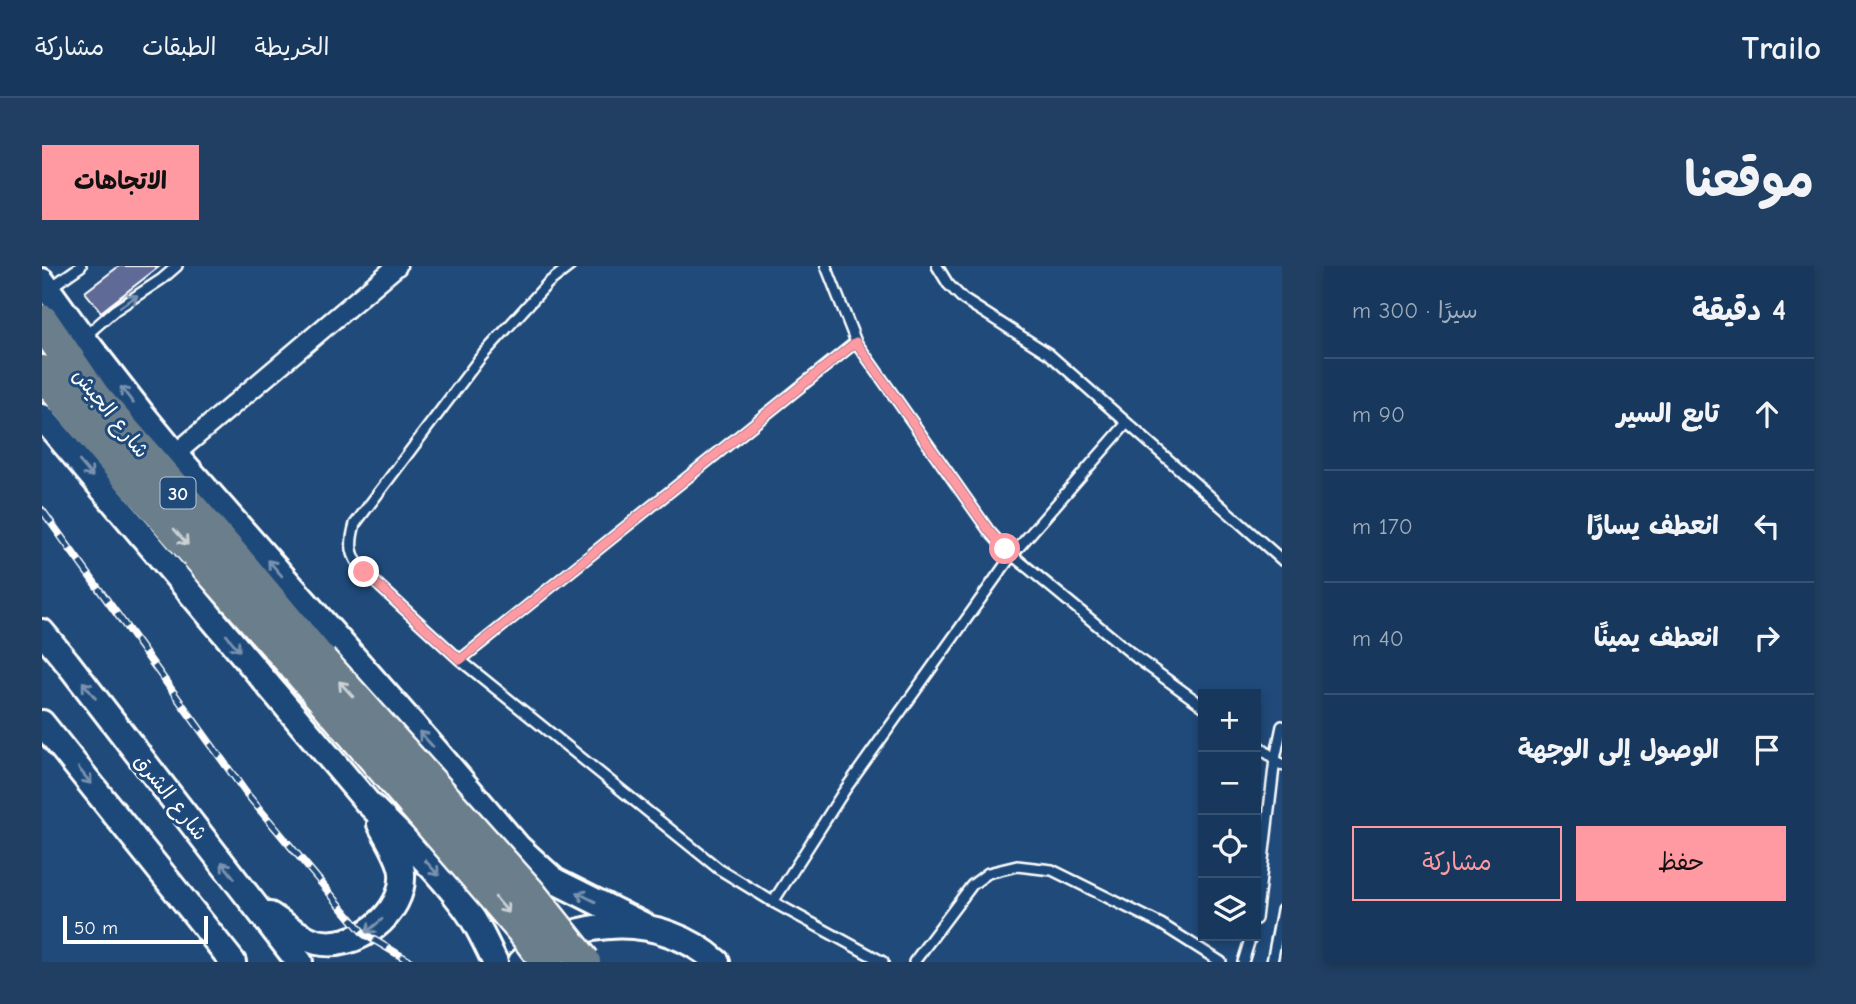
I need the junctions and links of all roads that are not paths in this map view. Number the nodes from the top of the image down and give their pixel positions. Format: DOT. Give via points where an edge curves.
graph roads {
  1 [pos="80,266"];
  2 [pos="177,266"];
  3 [pos="397,266"];
  4 [pos="570,266"];
  5 [pos="826,266"];
  6 [pos="937,266"];
  7 [pos="45,285"];
  8 [pos="42,321"];
  9 [pos="83,338"];
  10 [pos="856,342"];
  11 [pos="42,372"];
  12 [pos="42,417"];
  13 [pos="1127,423"];
  14 [pos="175,454"];
  15 [pos="1012,555"];
  16 [pos="1282,560"];
  17 [pos="42,632"];
  18 [pos="460,660"];
  19 [pos="309,664"];
  20 [pos="1198,702"];
  21 [pos="42,723"];
  22 [pos="1282,726"];
  23 [pos="1261,748"];
  24 [pos="1279,762"];
  25 [pos="367,802"];
  26 [pos="1261,885"];
  27 [pos="773,902"];
  28 [pos="256,906"];
  29 [pos="1282,910"];
  30 [pos="648,927"];
  31 [pos="1249,941"];
  32 [pos="233,962"];
  33 [pos="300,962"];
  34 [pos="495,962"];
  35 [pos="521,962"];
  36 [pos="547,962"];
  37 [pos="584,962"];
  38 [pos="717,962"];
  39 [pos="883,962"];
  40 [pos="914,962"];
  41 [pos="1221,962"];
  42 [pos="1242,962"];
  43 [pos="1272,962"];
  1 -- 7 [label="lane"];
  9 -- 2 [label="lane, one-way"];
  3 -- 14 [label="street"];
  4 -- 18 [label="lane" via="548,283 480,358 355,524 350,540 354,559 364,572"];
  5 -- 10 [label="lane"];
  6 -- 13 [label="lane" via="963,299 1049,354"];
  7 -- 9 [label="main road"];
  8 -- 19 [label="highway, شارع الجيش / 30" via="94,397 234,557"];
  14 -- 9 [label="main road, one-way"];
  10 -- 15 [label="lane" via="989,531"];
  10 -- 18 [label="lane"];
  11 -- 19 [label="highway, شارع الجيش / 30, one-way" via="105,450"];
  12 -- 25 [label="main road, one-way"];
  13 -- 15 [label="lane"];
  13 -- 16 [label="lane"];
  30 -- 14 [label="main road, one-way" via="555,881 519,847"];
  15 -- 20 [label="lane"];
  15 -- 27 [label="lane" via="844,791"];
  28 -- 17 [label="main road, شارع الشرق, one-way"];
  18 -- 27 [label="lane" via="719,869"];
  19 -- 36 [label="highway, 30, one-way, bridge"];
  37 -- 19 [label="highway, 30, one-way, bridge" via="529,893"];
  21 -- 32 [label="main road, one-way"];
  22 -- 24 [label="lane"];
  23 -- 24 [label="lane"];
  24 -- 26 [label="lane"];
  25 -- 28 [label="main road, one-way" via="402,873 399,892 380,923 347,941 328,944 314,941"];
  25 -- 34 [label="main road, one-way" via="461,902"];
  27 -- 39 [label="lane"];
  28 -- 33 [label="main road, شارع الشرق"];
  29 -- 43 [label="lane"];
  30 -- 35 [label="main road" via="599,926 575,931 552,940"];
  30 -- 38 [label="main road" via="690,943"];
  31 -- 42 [label="lane"];
  40 -- 41 [label="lane" via="972,885 988,873 1017,866 1052,870 1161,924"];
}
